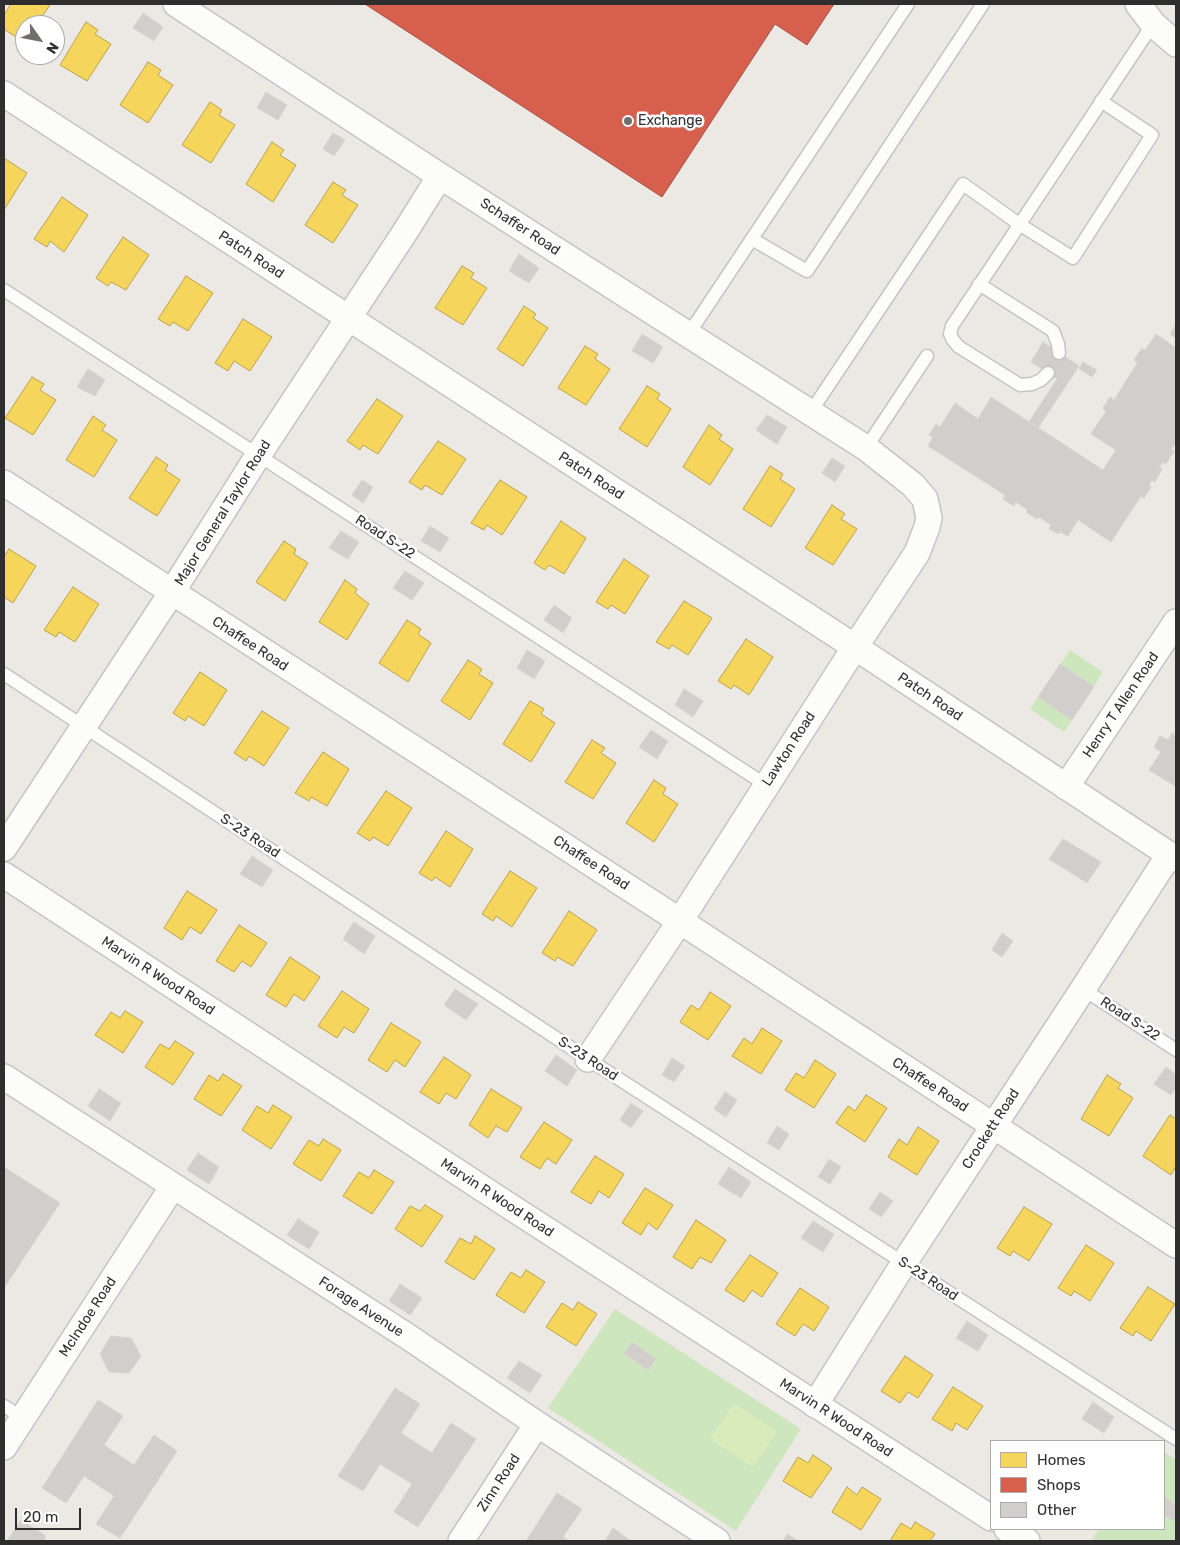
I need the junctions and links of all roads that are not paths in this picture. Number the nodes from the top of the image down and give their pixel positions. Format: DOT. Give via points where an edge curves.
graph roads {
  1 [pos="176,4"];
  2 [pos="908,4"];
  3 [pos="983,4"];
  4 [pos="1138,4"];
  5 [pos="1153,24"];
  6 [pos="1176,44"];
  7 [pos="4,94"];
  8 [pos="1101,101"];
  9 [pos="440,176"];
  10 [pos="1019,224"];
  11 [pos="752,239"];
  12 [pos="980,284"];
  13 [pos="4,290"];
  14 [pos="349,319"];
  15 [pos="688,335"];
  16 [pos="1059,353"];
  17 [pos="927,356"];
  18 [pos="1048,373"];
  19 [pos="810,413"];
  20 [pos="866,448"];
  21 [pos="259,454"];
  22 [pos="4,483"];
  23 [pos="172,592"];
  24 [pos="1176,622"];
  25 [pos="854,647"];
  26 [pos="4,674"];
  27 [pos="84,726"];
  28 [pos="766,784"];
  29 [pos="1066,788"];
  30 [pos="4,848"];
  31 [pos="1173,857"];
  32 [pos="4,875"];
  33 [pos="680,921"];
  34 [pos="1083,989"];
  35 [pos="1176,1050"];
  36 [pos="588,1059"];
  37 [pos="4,1077"];
  38 [pos="994,1127"];
  39 [pos="173,1186"];
  40 [pos="1176,1245"];
  41 [pos="904,1263"];
  42 [pos="815,1405"];
  43 [pos="13,1412"];
  44 [pos="537,1424"];
  45 [pos="1176,1439"];
  46 [pos="4,1447"];
  47 [pos="990,1517"];
  48 [pos="1009,1530"];
  49 [pos="461,1541"];
  50 [pos="717,1541"];
  51 [pos="1027,1541"];
  1 -- 9 [label="street, Schaffer Road"];
  2 -- 11 [label="lane"];
  3 -- 11 [label="lane" via="807,271"];
  4 -- 5 [label="street"];
  5 -- 6 [label="street"];
  5 -- 8 [label="lane"];
  7 -- 14 [label="street, Patch Road"];
  8 -- 10 [label="lane"];
  8 -- 10 [label="lane" via="1152,135 1073,258"];
  9 -- 14 [label="street, Major General Taylor Road"];
  9 -- 15 [label="street, Schaffer Road"];
  10 -- 12 [label="lane"];
  10 -- 19 [label="lane" via="963,184"];
  11 -- 15 [label="lane"];
  12 -- 16 [label="lane" via="1053,331"];
  12 -- 18 [label="lane" via="952,326 950,334 953,340 1020,385 1032,384"];
  13 -- 21 [label="lane, Road S-22"];
  14 -- 21 [label="street, Major General Taylor Road"];
  14 -- 25 [label="street, Patch Road"];
  15 -- 19 [label="street, Schaffer Road"];
  17 -- 20 [label="lane"];
  19 -- 20 [label="street, Schaffer Road"];
  20 -- 25 [label="street, Lawton Road" via="914,485 925,498 929,518 917,553"];
  21 -- 23 [label="street, Major General Taylor Road"];
  21 -- 28 [label="lane, Road S-22"];
  22 -- 23 [label="street, Chaffee Road"];
  23 -- 27 [label="street, Major General Taylor Road"];
  23 -- 33 [label="street, Chaffee Road"];
  24 -- 29 [label="street, Henry T Allen Road"];
  25 -- 28 [label="street, Lawton Road"];
  25 -- 29 [label="street, Patch Road"];
  26 -- 27 [label="lane, S-23 Road"];
  27 -- 30 [label="street, Major General Taylor Road"];
  27 -- 36 [label="lane, S-23 Road"];
  28 -- 33 [label="street, Lawton Road"];
  29 -- 31 [label="street, Patch Road"];
  31 -- 34 [label="street, Crockett Road"];
  32 -- 42 [label="street, Marvin R Wood Road"];
  33 -- 36 [label="street, Lawton Road"];
  33 -- 38 [label="street, Chaffee Road"];
  34 -- 35 [label="lane, Road S-22"];
  34 -- 38 [label="street, Crockett Road"];
  36 -- 41 [label="lane, S-23 Road"];
  37 -- 39 [label="street, Forage Avenue"];
  38 -- 40 [label="street, Chaffee Road"];
  38 -- 41 [label="street, Crockett Road"];
  39 -- 43 [label="street, McIndoe Road"];
  39 -- 44 [label="street, Forage Avenue" via="407,1336"];
  41 -- 42 [label="street, Crockett Road"];
  41 -- 45 [label="lane, S-23 Road"];
  42 -- 47 [label="street, Marvin R Wood Road"];
  43 -- 46 [label="street, McIndoe Road"];
  44 -- 49 [label="street, Zinn Road"];
  44 -- 50 [label="street, Forage Avenue"];
  48 -- 51 [label="street"];
}
